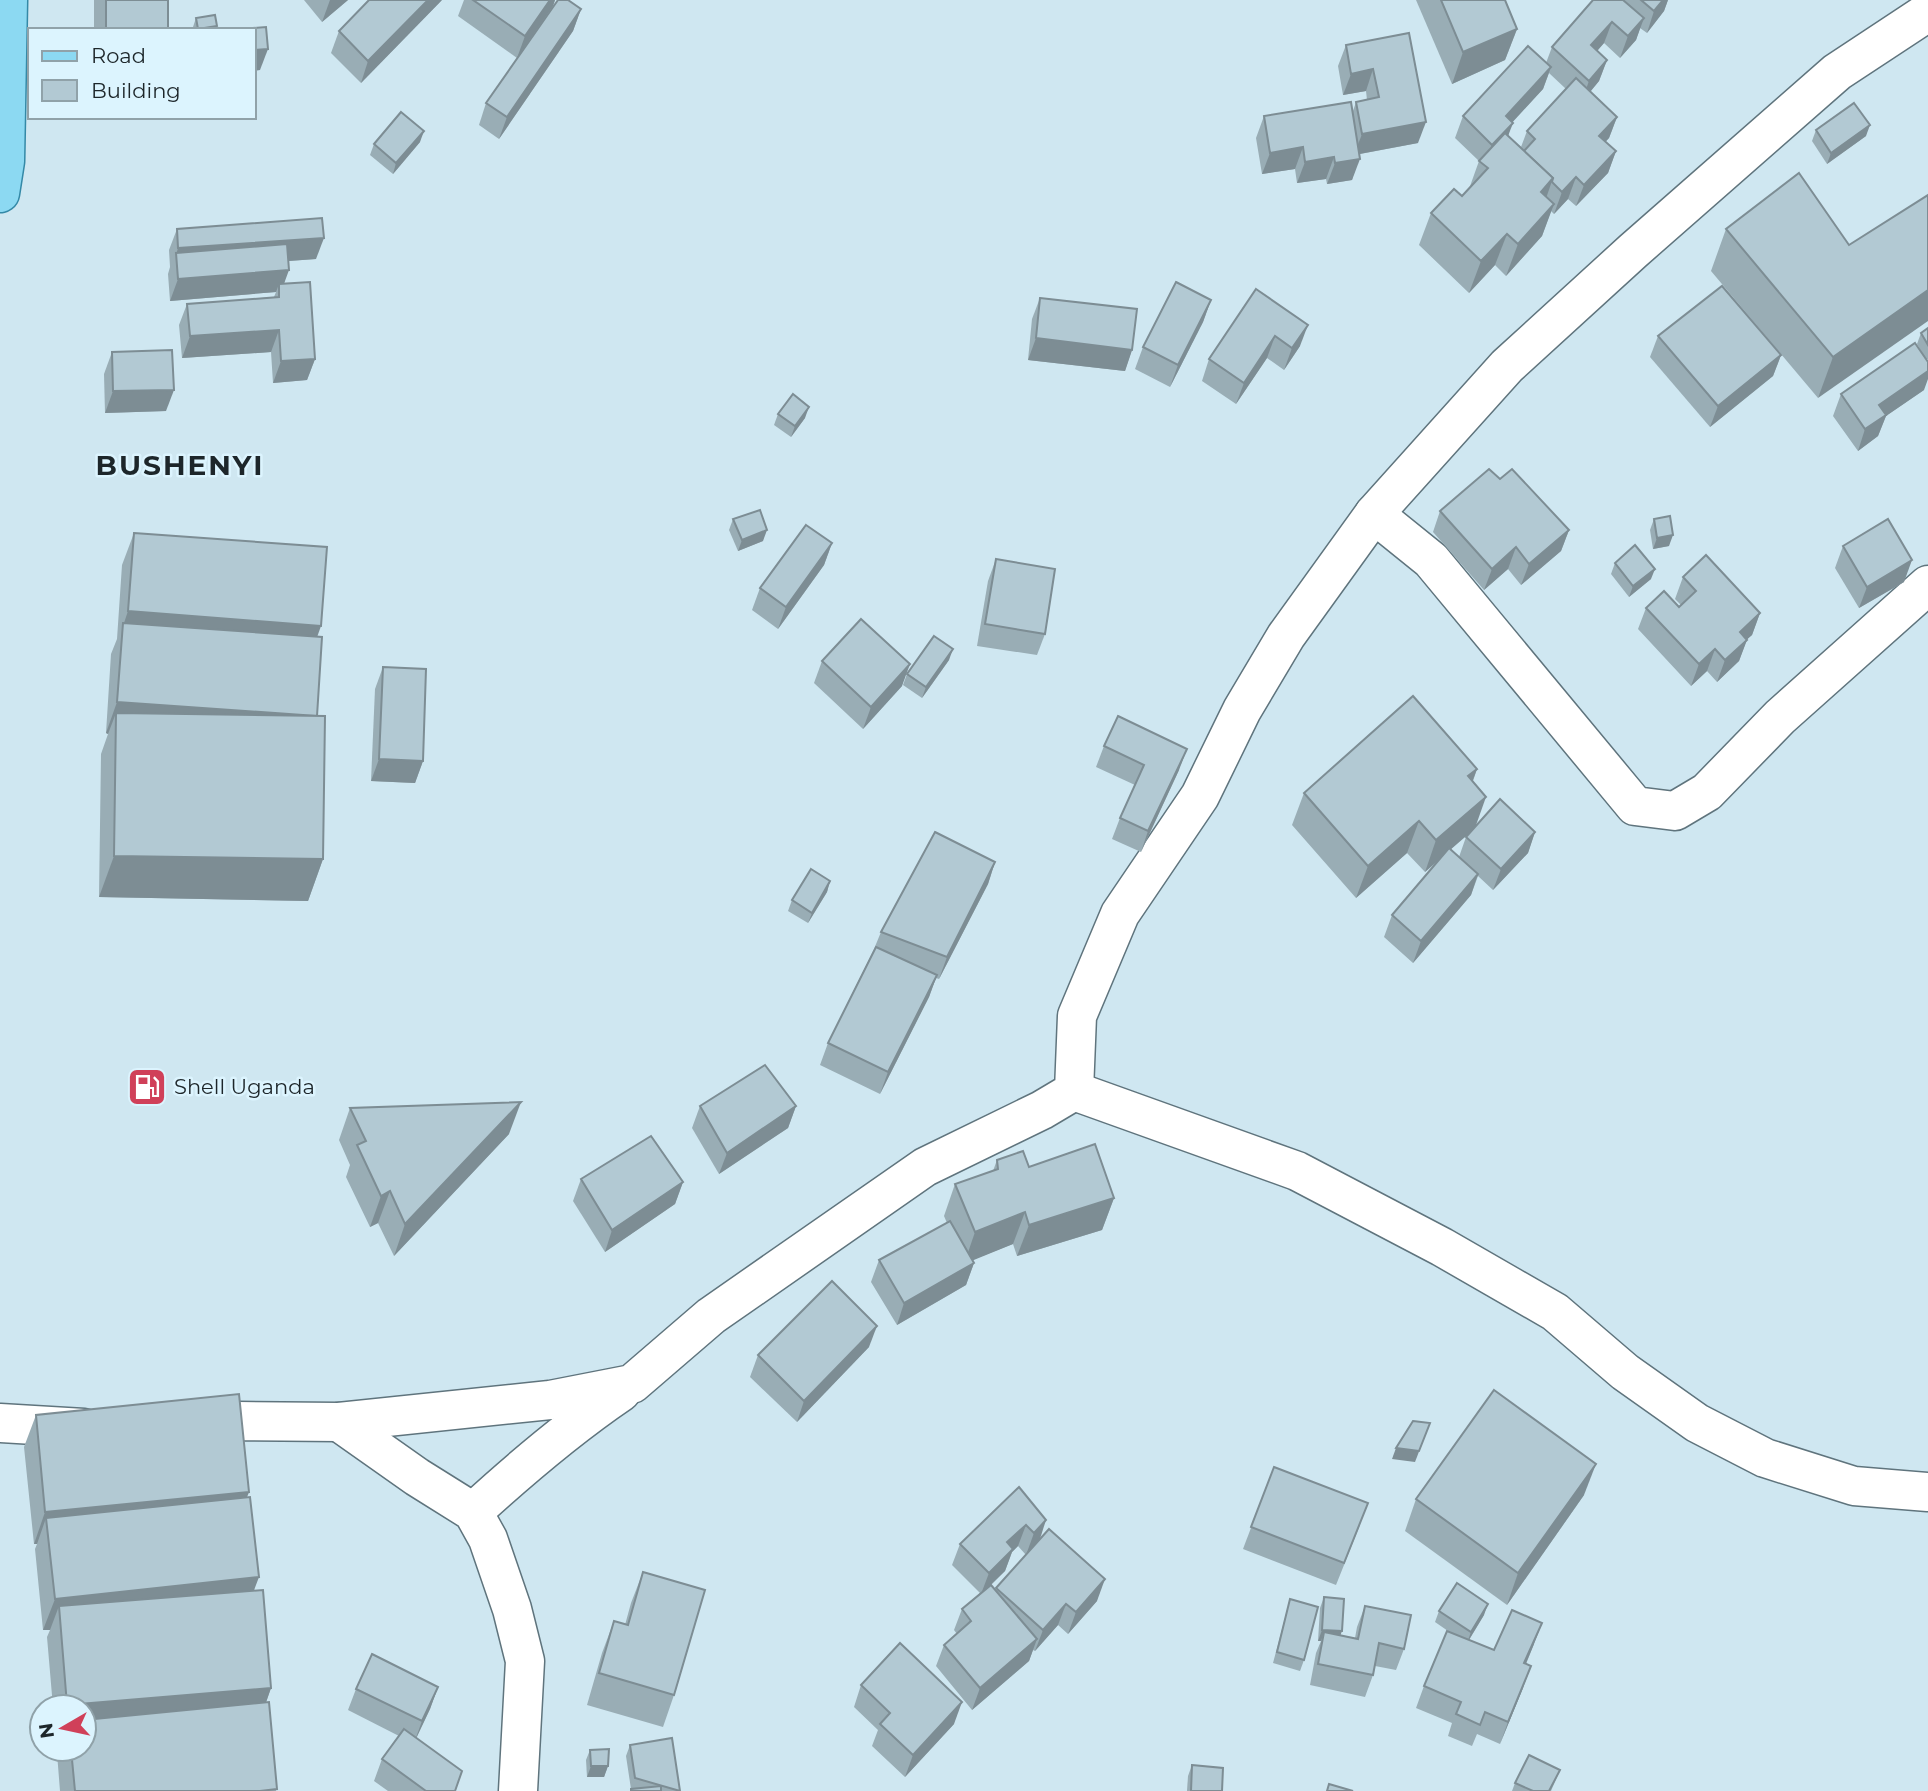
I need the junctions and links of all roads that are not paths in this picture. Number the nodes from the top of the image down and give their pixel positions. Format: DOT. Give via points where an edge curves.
graph roads {
  1 [pos="8,0"];
  2 [pos="1928,12"];
  3 [pos="0,193"];
  4 [pos="1374,513"];
  5 [pos="1928,585"];
  6 [pos="1073,1091"];
  7 [pos="632,1384"];
  8 [pos="339,1422"];
  9 [pos="0,1423"];
  10 [pos="156,1427"];
  11 [pos="114,1430"];
  12 [pos="1928,1492"];
  13 [pos="473,1512"];
  14 [pos="518,1791"];
  1 -- 3 [label="main road" via="5,161"];
  2 -- 4 [label="street" via="1837,72 1633,251 1507,366"];
  4 -- 5 [label="street" via="1431,560 1635,806 1675,811 1707,792 1780,717"];
  4 -- 6 [label="street" via="1286,636 1199,796 1119,914 1077,1016"];
  6 -- 7 [label="street" via="925,1167 710,1316"];
  6 -- 12 [label="street" via="1297,1171 1442,1247 1555,1312 1625,1372 1697,1423 1765,1458 1854,1486"];
  7 -- 8 [label="street" via="550,1400"];
  7 -- 13 [label="street" via="516,1472"];
  8 -- 10 [label="street" via="237,1421"];
  8 -- 13 [label="street"];
  9 -- 11 [label="street"];
  13 -- 14 [label="street" via="488,1539 525,1661"];
}
